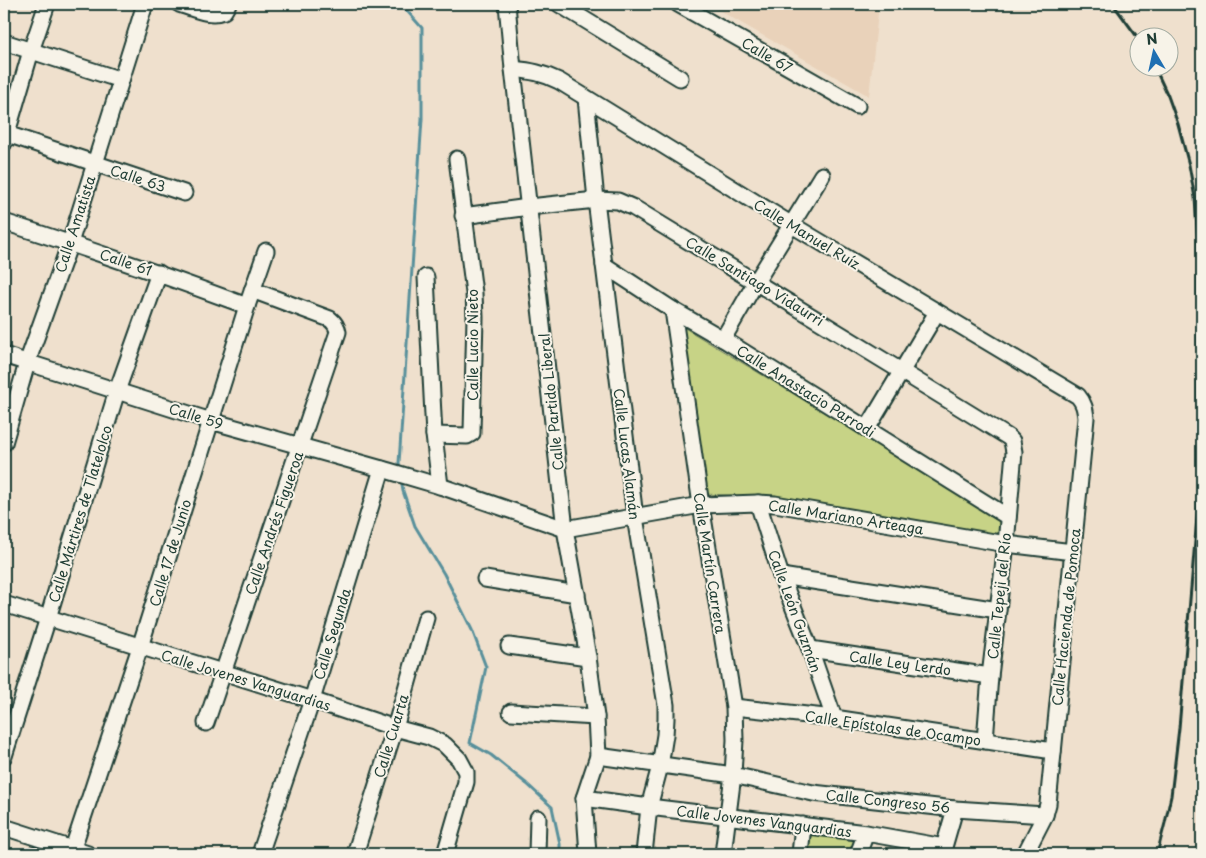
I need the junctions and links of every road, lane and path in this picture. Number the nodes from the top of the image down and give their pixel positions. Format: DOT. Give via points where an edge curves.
graph roads {
  1 [pos="47,4"];
  2 [pos="145,4"];
  3 [pos="179,4"];
  4 [pos="228,4"];
  5 [pos="508,4"];
  6 [pos="559,4"];
  7 [pos="678,4"];
  8 [pos="4,42"];
  9 [pos="31,51"];
  10 [pos="513,69"];
  11 [pos="680,78"];
  12 [pos="121,80"];
  13 [pos="586,98"];
  14 [pos="857,106"];
  15 [pos="5,139"];
  16 [pos="457,159"];
  17 [pos="95,163"];
  18 [pos="822,175"];
  19 [pos="184,193"];
  20 [pos="596,200"];
  21 [pos="529,207"];
  22 [pos="463,216"];
  23 [pos="4,222"];
  24 [pos="792,225"];
  25 [pos="70,243"];
  26 [pos="266,251"];
  27 [pos="604,265"];
  28 [pos="159,273"];
  29 [pos="426,277"];
  30 [pos="756,282"];
  31 [pos="252,290"];
  32 [pos="247,306"];
  33 [pos="673,310"];
  34 [pos="937,312"];
  35 [pos="723,339"];
  36 [pos="4,355"];
  37 [pos="28,363"];
  38 [pos="901,370"];
  39 [pos="117,391"];
  40 [pos="1086,418"];
  41 [pos="211,421"];
  42 [pos="867,428"];
  43 [pos="434,436"];
  44 [pos="4,443"];
  45 [pos="300,446"];
  46 [pos="1014,452"];
  47 [pos="385,470"];
  48 [pos="440,486"];
  49 [pos="758,503"];
  50 [pos="701,505"];
  51 [pos="635,517"];
  52 [pos="1008,517"];
  53 [pos="566,529"];
  54 [pos="1006,544"];
  55 [pos="1073,552"];
  56 [pos="781,576"];
  57 [pos="485,579"];
  58 [pos="577,594"];
  59 [pos="4,604"];
  60 [pos="998,610"];
  61 [pos="48,618"];
  62 [pos="426,618"];
  63 [pos="509,646"];
  64 [pos="140,647"];
  65 [pos="810,649"];
  66 [pos="588,657"];
  67 [pos="223,673"];
  68 [pos="990,676"];
  69 [pos="312,700"];
  70 [pos="734,707"];
  71 [pos="511,712"];
  72 [pos="596,717"];
  73 [pos="834,718"];
  74 [pos="206,723"];
  75 [pos="395,728"];
  76 [pos="985,741"];
  77 [pos="1052,750"];
  78 [pos="4,756"];
  79 [pos="598,756"];
  80 [pos="660,766"];
  81 [pos="733,775"];
  82 [pos="584,798"];
  83 [pos="649,807"];
  84 [pos="955,809"];
  85 [pos="1045,815"];
  86 [pos="728,816"];
  87 [pos="538,818"];
  88 [pos="803,825"];
  89 [pos="4,827"];
  90 [pos="866,833"];
  91 [pos="943,851"];
  92 [pos="72,852"];
  93 [pos="88,854"];
  94 [pos="260,854"];
  95 [pos="355,854"];
  96 [pos="445,854"];
  97 [pos="537,854"];
  98 [pos="588,854"];
  99 [pos="644,854"];
  100 [pos="723,854"];
  101 [pos="800,854"];
  102 [pos="858,854"];
  103 [pos="1025,854"];
  1 -- 9 [label="street"];
  2 -- 12 [label="street, Calle Amatista"];
  3 -- 4 [label="street" via="209,14 224,11"];
  5 -- 10 [label="street, Calle Partido Liberal"];
  6 -- 11 [label="street"];
  7 -- 14 [label="street, Calle 67"];
  8 -- 9 [label="street"];
  9 -- 12 [label="street"];
  9 -- 15 [label="street"];
  10 -- 13 [label="street, Calle Manuel Ruíz" via="546,75"];
  10 -- 21 [label="street, Calle Partido Liberal"];
  12 -- 17 [label="street, Calle Amatista"];
  13 -- 20 [label="street, Calle Lucas Alamán"];
  13 -- 24 [label="street, Calle Manuel Ruíz"];
  15 -- 17 [label="street, Calle 63"];
  16 -- 22 [label="street, Calle Lucio Nieto"];
  17 -- 19 [label="street, Calle 63"];
  17 -- 25 [label="street, Calle Amatista"];
  18 -- 24 [label="street"];
  20 -- 21 [label="street, Calle Santiago Vidaurri"];
  20 -- 27 [label="street, Calle Lucas Alamán"];
  20 -- 30 [label="street, Calle Santiago Vidaurri" via="618,201 634,208"];
  21 -- 22 [label="street, Calle Santiago Vidaurri"];
  21 -- 53 [label="street, Calle Partido Liberal"];
  22 -- 43 [label="street, Calle Lucio Nieto" via="474,293 472,433 467,436"];
  23 -- 25 [label="street, Calle 61"];
  24 -- 30 [label="street"];
  24 -- 34 [label="street, Calle Manuel Ruíz"];
  25 -- 28 [label="street, Calle 61"];
  25 -- 37 [label="street, Calle Amatista"];
  26 -- 31 [label="street, Calle 17 de Junio"];
  27 -- 33 [label="street, Calle Anastacio Parrodi"];
  27 -- 51 [label="street, Calle Lucas Alamán"];
  28 -- 32 [label="street, Calle 61"];
  28 -- 39 [label="street, Calle Mártires de Tlatelolco"];
  29 -- 43 [label="street"];
  30 -- 35 [label="street"];
  30 -- 38 [label="street, Calle Santiago Vidaurri"];
  31 -- 32 [label="street, Calle 17 de Junio"];
  31 -- 45 [label="street, Calle Andrés Figueroa" via="330,319 337,327"];
  32 -- 41 [label="street, Calle 17 de Junio"];
  33 -- 35 [label="street, Calle Anastacio Parrodi"];
  33 -- 50 [label="street, Calle Martín Carrera"];
  34 -- 38 [label="street"];
  34 -- 40 [label="street, Calle Manuel Ruíz" via="1078,396 1086,410"];
  35 -- 42 [label="street, Calle Anastacio Parrodi"];
  36 -- 37 [label="street, Calle 59"];
  37 -- 39 [label="street, Calle 59"];
  37 -- 44 [label="street, Calle Amatista"];
  38 -- 42 [label="street"];
  38 -- 46 [label="street, Calle Santiago Vidaurri" via="1008,437"];
  39 -- 41 [label="street, Calle 59"];
  39 -- 61 [label="street, Calle Mártires de Tlatelolco"];
  40 -- 55 [label="street, Calle Hacienda de Pomoca"];
  41 -- 45 [label="street, Calle 59"];
  41 -- 64 [label="street, Calle 17 de Junio"];
  42 -- 52 [label="street, Calle Anastacio Parrodi"];
  43 -- 48 [label="street"];
  45 -- 47 [label="street, Calle 59"];
  45 -- 67 [label="street, Calle Andrés Figueroa"];
  46 -- 52 [label="street, Calle Tepeji del Río"];
  47 -- 48 [label="street, Calle Mariano Arteaga"];
  47 -- 69 [label="street, Calle Segunda"];
  48 -- 53 [label="street, Calle Mariano Arteaga"];
  49 -- 50 [label="street, Calle Mariano Arteaga"];
  49 -- 54 [label="street, Calle Mariano Arteaga"];
  49 -- 56 [label="street, Calle León Guzmán"];
  50 -- 51 [label="street, Calle Mariano Arteaga"];
  50 -- 70 [label="street, Calle Martín Carrera"];
  51 -- 53 [label="street, Calle Mariano Arteaga"];
  51 -- 80 [label="street, Calle Lucas Alamán" via="666,705"];
  52 -- 54 [label="street, Calle Tepeji del Río"];
  53 -- 58 [label="street, Calle Partido Liberal"];
  54 -- 55 [label="street, Calle Mariano Arteaga"];
  54 -- 60 [label="street, Calle Tepeji del Río"];
  55 -- 77 [label="street, Calle Hacienda de Pomoca"];
  56 -- 60 [label="street"];
  56 -- 65 [label="street, Calle León Guzmán"];
  57 -- 58 [label="street"];
  58 -- 66 [label="street, Calle Partido Liberal"];
  59 -- 61 [label="street, Calle Jovenes Vanguardias"];
  60 -- 68 [label="street, Calle Tepeji del Río"];
  61 -- 64 [label="street, Calle Jovenes Vanguardias"];
  61 -- 78 [label="street, Calle Mártires de Tlatelolco"];
  62 -- 75 [label="street, Calle Cuarta"];
  63 -- 66 [label="street"];
  64 -- 67 [label="street, Calle Jovenes Vanguardias"];
  64 -- 92 [label="street, Calle 17 de Junio"];
  65 -- 68 [label="street, Calle Ley Lerdo"];
  65 -- 73 [label="street, Calle León Guzmán"];
  66 -- 72 [label="street, Calle Partido Liberal"];
  67 -- 69 [label="street, Calle Jovenes Vanguardias"];
  67 -- 74 [label="street, Calle Andrés Figueroa"];
  68 -- 76 [label="street, Calle Tepeji del Río"];
  69 -- 75 [label="street, Calle Jovenes Vanguardias"];
  69 -- 94 [label="street, Calle Segunda"];
  70 -- 73 [label="street, Calle Epístolas de Ocampo"];
  70 -- 81 [label="street, Calle Martín Carrera"];
  71 -- 72 [label="street"];
  72 -- 79 [label="street, Calle Partido Liberal"];
  73 -- 76 [label="street, Calle Epístolas de Ocampo"];
  75 -- 95 [label="street, Calle Cuarta"];
  75 -- 96 [label="street, Calle Jovenes Vanguardias" via="445,745 466,772"];
  76 -- 77 [label="street, Calle Epístolas de Ocampo"];
  77 -- 85 [label="street, Calle Hacienda de Pomoca"];
  79 -- 80 [label="street, Calle Congreso 56"];
  79 -- 82 [label="street, Calle Partido Liberal"];
  80 -- 81 [label="street, Calle Congreso 56"];
  80 -- 83 [label="street, Calle Lucas Alamán"];
  81 -- 84 [label="street, Calle Congreso 56" via="813,793"];
  81 -- 86 [label="street, Calle Martín Carrera"];
  82 -- 83 [label="street, Calle Jovenes Vanguardias"];
  82 -- 98 [label="street"];
  83 -- 86 [label="street, Calle Jovenes Vanguardias"];
  83 -- 99 [label="street, Calle Lucas Alamán"];
  84 -- 85 [label="street, Calle Congreso 56"];
  84 -- 91 [label="street"];
  85 -- 103 [label="street, Calle Hacienda de Pomoca"];
  86 -- 88 [label="street, Calle Jovenes Vanguardias"];
  86 -- 100 [label="street, Calle Martín Carrera"];
  87 -- 97 [label="street"];
  88 -- 90 [label="street, Calle Jovenes Vanguardias"];
  88 -- 101 [label="street"];
  89 -- 92 [label="street"];
  90 -- 91 [label="street, Calle Jovenes Vanguardias"];
  90 -- 102 [label="street"];
  92 -- 93 [label="street"];
}
